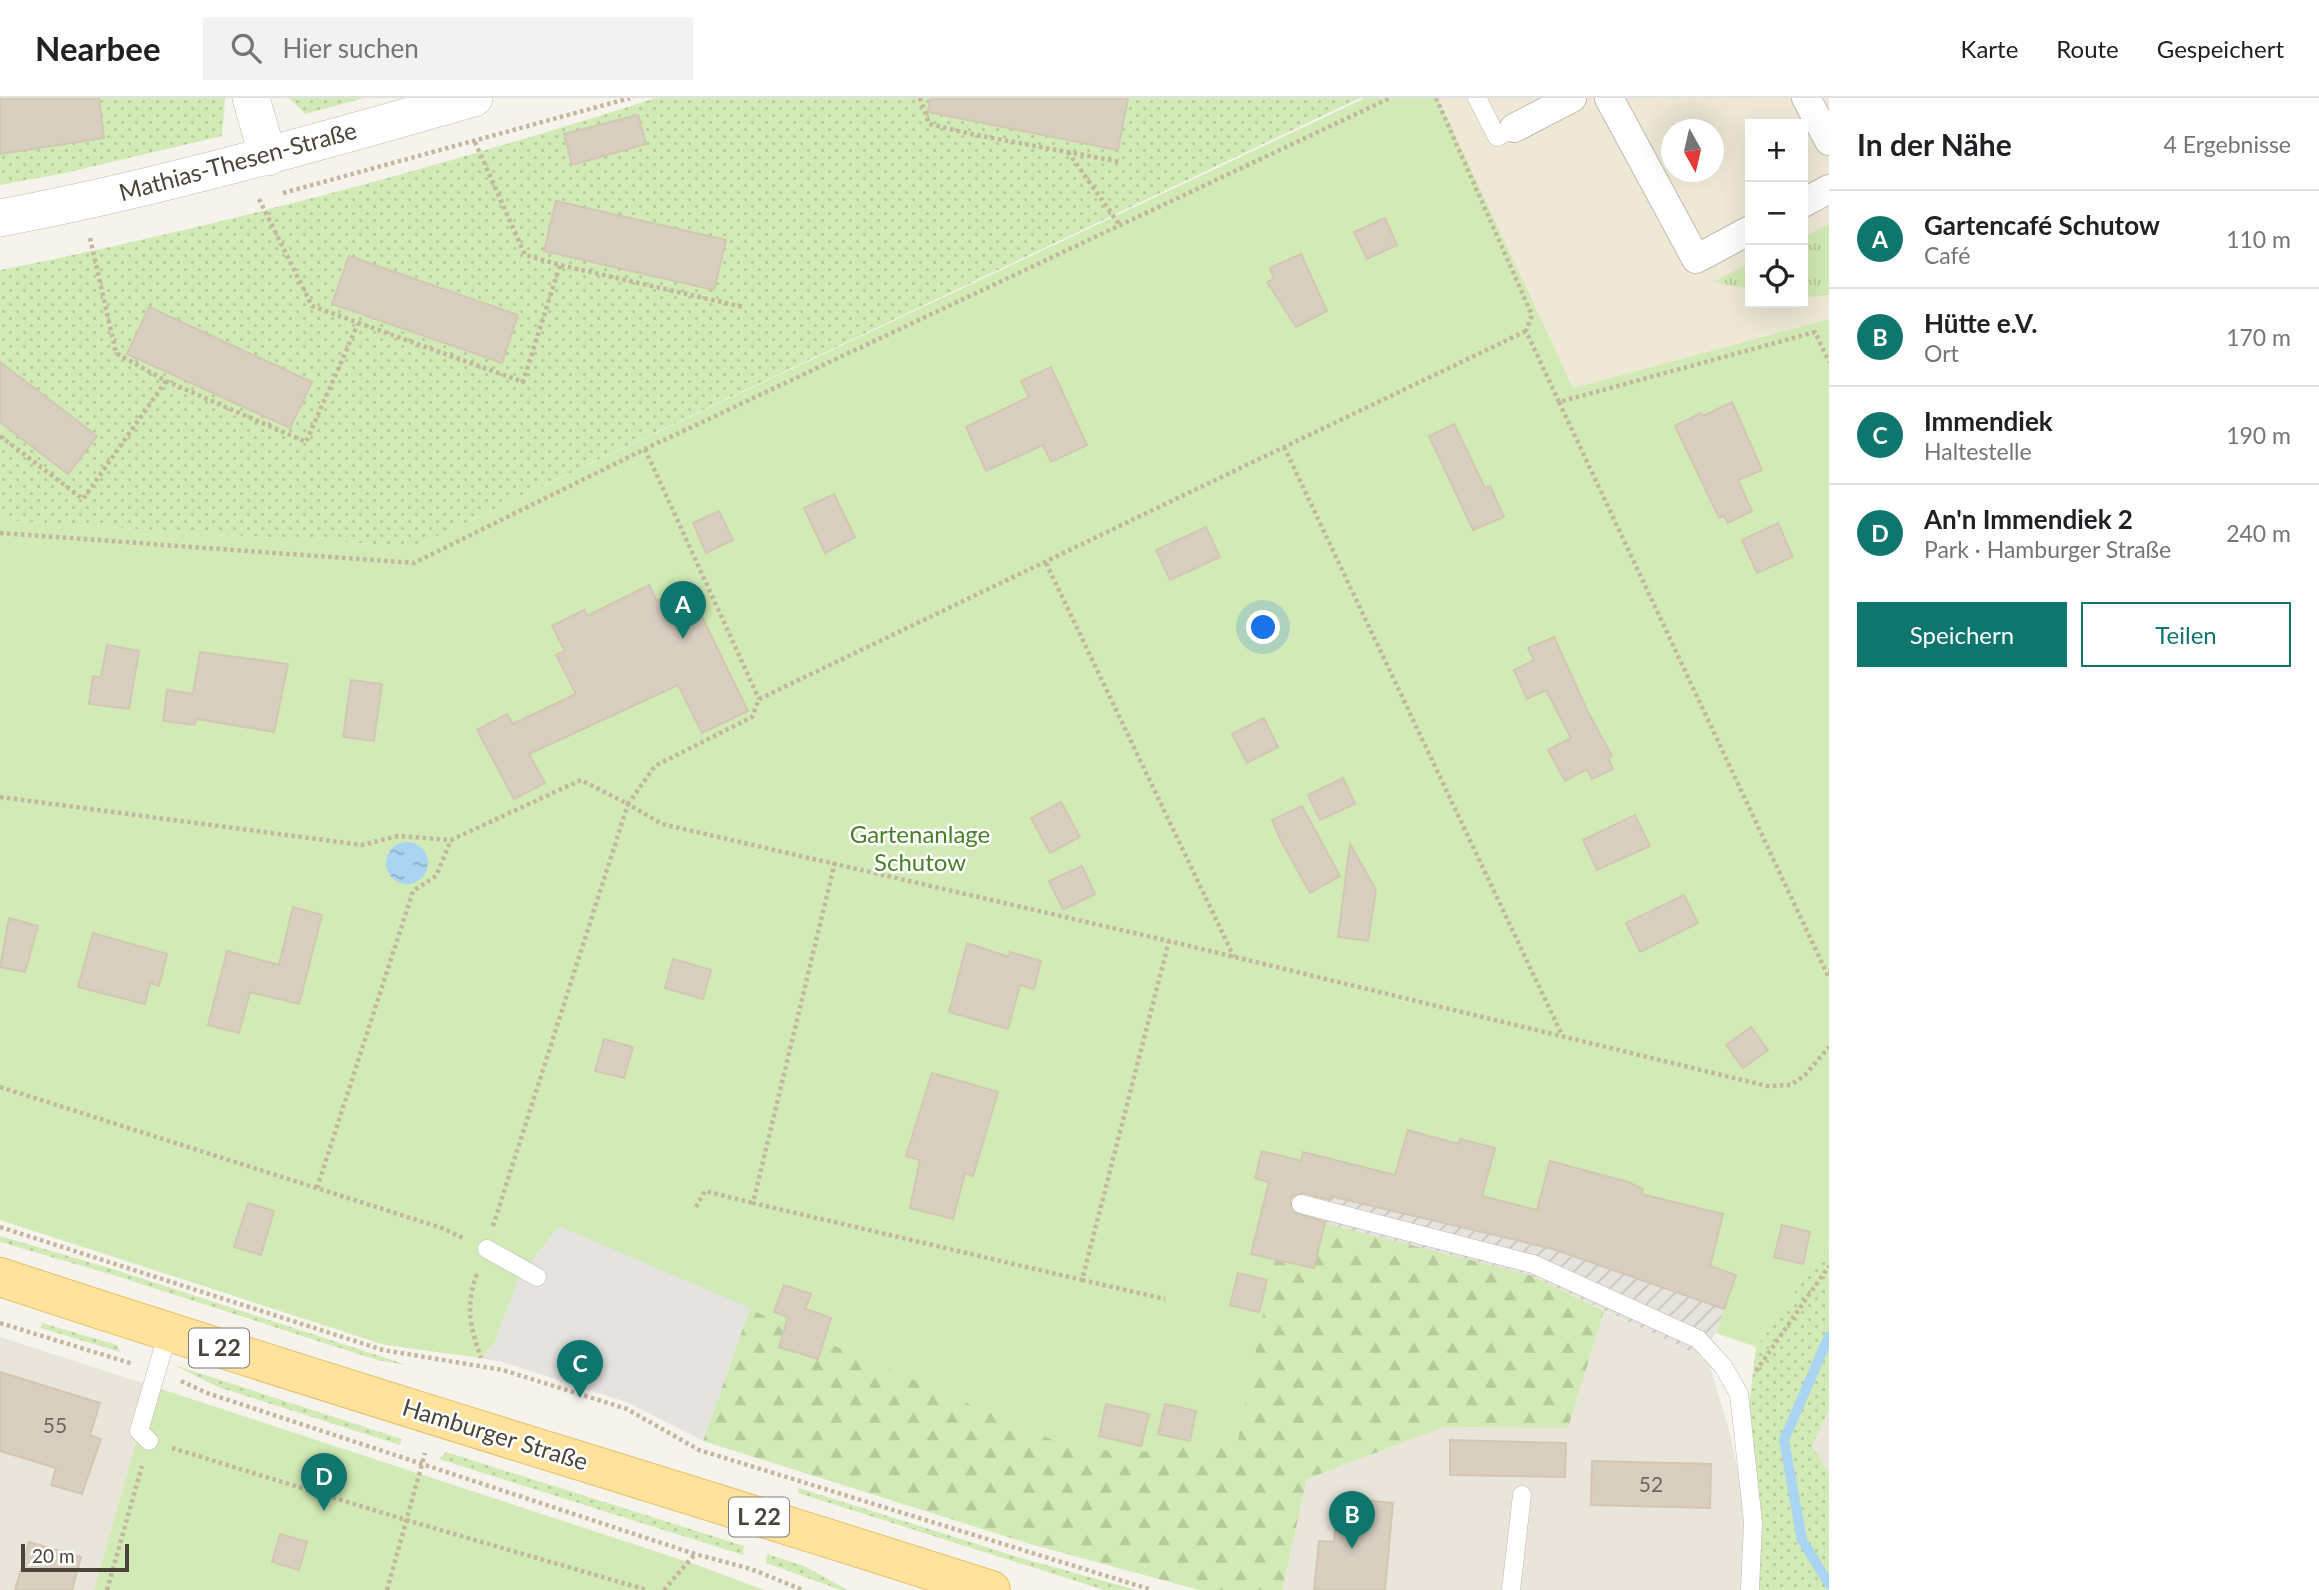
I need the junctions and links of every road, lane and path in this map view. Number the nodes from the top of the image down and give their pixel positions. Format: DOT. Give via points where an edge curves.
graph roads {
  1 [pos="251,98"];
  2 [pos="474,98"];
  3 [pos="920,98"];
  4 [pos="1390,98"];
  5 [pos="1436,98"];
  6 [pos="1477,98"];
  7 [pos="1572,98"];
  8 [pos="1609,98"];
  9 [pos="1806,98"];
  10 [pos="1514,128"];
  11 [pos="1829,141"];
  12 [pos="475,142"];
  13 [pos="1067,152"];
  14 [pos="268,157"];
  15 [pos="1121,162"];
  16 [pos="1829,189"];
  17 [pos="259,199"];
  18 [pos="1808,200"];
  19 [pos="0,218"];
  20 [pos="1119,224"];
  21 [pos="1745,233"];
  22 [pos="90,238"];
  23 [pos="560,265"];
  24 [pos="743,307"];
  25 [pos="358,324"];
  26 [pos="1526,331"];
  27 [pos="1829,362"];
  28 [pos="166,382"];
  29 [pos="1559,402"];
  30 [pos="0,436"];
  31 [pos="1284,447"];
  32 [pos="645,449"];
  33 [pos="0,533"];
  34 [pos="1046,563"];
  35 [pos="759,699"];
  36 [pos="0,797"];
  37 [pos="628,804"];
  38 [pos="451,840"];
  39 [pos="835,862"];
  40 [pos="1169,941"];
  41 [pos="1234,957"];
  42 [pos="1829,978"];
  43 [pos="1563,1036"];
  44 [pos="1829,1046"];
  45 [pos="0,1087"];
  46 [pos="317,1188"];
  47 [pos="753,1203"];
  48 [pos="1301,1204"];
  49 [pos="696,1207"];
  50 [pos="0,1227"];
  51 [pos="487,1249"];
  52 [pos="1829,1266"];
  53 [pos="0,1277"];
  54 [pos="537,1277"];
  55 [pos="1082,1280"];
  56 [pos="1165,1298"];
  57 [pos="0,1323"];
  58 [pos="168,1332"];
  59 [pos="481,1358"];
  60 [pos="158,1371"];
  61 [pos="1739,1394"];
  62 [pos="438,1418"];
  63 [pos="149,1441"];
  64 [pos="422,1462"];
  65 [pos="1522,1495"];
  66 [pos="406,1520"];
  67 [pos="695,1554"];
  68 [pos="107,1590"];
  69 [pos="387,1590"];
  70 [pos="647,1590"];
  71 [pos="664,1590"];
  72 [pos="803,1590"];
  73 [pos="991,1590"];
  74 [pos="1152,1590"];
  75 [pos="1511,1590"];
  76 [pos="1750,1590"];
  1 -- 14 [label="street"];
  2 -- 14 [label="street, Mathias-Thesen-Straße"];
  3 -- 13 [label="path" via="929,124"];
  4 -- 20 [label="path"];
  5 -- 26 [label="path" via="1532,315"];
  6 -- 10 [label="lane" via="1497,137"];
  7 -- 10 [label="street"];
  8 -- 21 [label="street" via="1696,259"];
  9 -- 11 [label="street"];
  12 -- 23 [label="path" via="525,254"];
  13 -- 15 [label="path"];
  13 -- 20 [label="path"];
  14 -- 19 [label="street, Mathias-Thesen-Straße"];
  16 -- 18 [label="street"];
  17 -- 25 [label="path" via="312,306"];
  20 -- 32 [label="path"];
  22 -- 28 [label="path" via="116,353"];
  23 -- 24 [label="path"];
  23 -- 25 [label="path" via="523,382"];
  25 -- 28 [label="path" via="306,442"];
  26 -- 29 [label="path"];
  26 -- 31 [label="path"];
  27 -- 29 [label="path" via="1815,332"];
  28 -- 30 [label="path" via="83,499"];
  29 -- 42 [label="path"];
  31 -- 34 [label="path"];
  31 -- 43 [label="path"];
  32 -- 33 [label="path" via="415,563"];
  32 -- 35 [label="path"];
  34 -- 35 [label="path"];
  34 -- 41 [label="path"];
  35 -- 37 [label="path" via="752,717 655,766"];
  36 -- 38 [label="path" via="362,845 398,836"];
  37 -- 38 [label="path" via="581,780"];
  37 -- 39 [label="path" via="662,824"];
  37 -- 51 [label="path"];
  38 -- 46 [label="path" via="436,876 412,891"];
  39 -- 40 [label="path"];
  39 -- 47 [label="path"];
  40 -- 41 [label="path"];
  40 -- 55 [label="path"];
  41 -- 43 [label="path"];
  43 -- 44 [label="path" via="1767,1086 1791,1086"];
  45 -- 46 [label="path"];
  46 -- 51 [label="path" via="442,1228"];
  47 -- 49 [label="path" via="705,1191"];
  47 -- 55 [label="path"];
  48 -- 61 [label="lane" via="1533,1264 1698,1339 1723,1366"];
  50 -- 74 [label="path" via="383,1350 524,1376 627,1409 699,1450"];
  51 -- 54 [label="lane"];
  51 -- 59 [label="path" via="470,1292 470,1324"];
  52 -- 61 [label="path"];
  53 -- 58 [label="main road, Hamburger Straße / L 22"];
  55 -- 56 [label="path"];
  57 -- 60 [label="path"];
  58 -- 60 [label="lane"];
  58 -- 62 [label="main road, Hamburger Straße / L 22"];
  60 -- 63 [label="lane" via="139,1431"];
  60 -- 64 [label="path" via="207,1393"];
  61 -- 76 [label="lane" via="1753,1522"];
  62 -- 64 [label="path"];
  62 -- 73 [label="main road, Hamburger Straße / L 22"];
  63 -- 66 [label="path"];
  63 -- 68 [label="path"];
  64 -- 66 [label="path"];
  64 -- 67 [label="path"];
  65 -- 75 [label="lane"];
  66 -- 69 [label="path"];
  66 -- 70 [label="path"];
  67 -- 71 [label="path"];
  67 -- 72 [label="path"];
}
